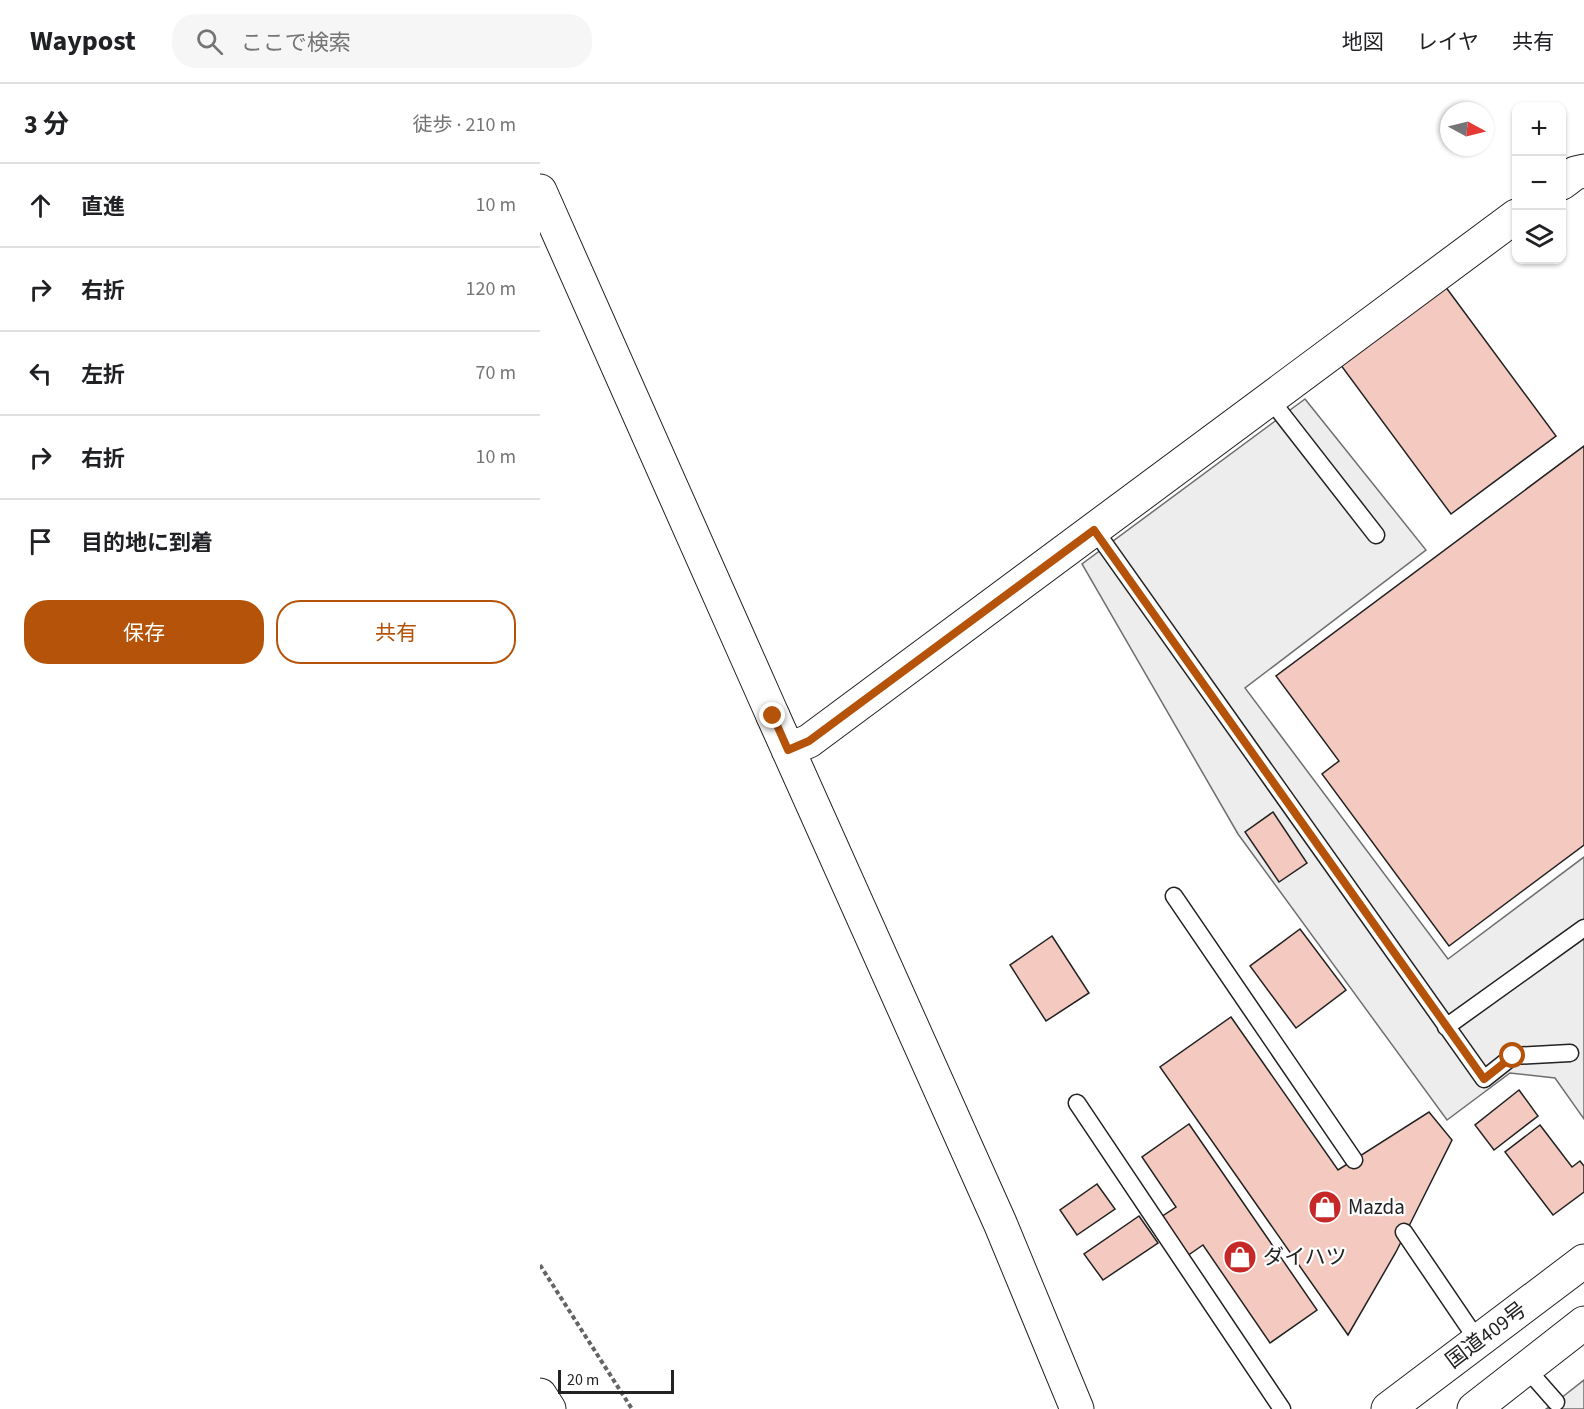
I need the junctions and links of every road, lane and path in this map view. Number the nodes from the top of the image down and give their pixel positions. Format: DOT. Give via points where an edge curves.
graph roads {
  1 [pos="1584,171"];
  2 [pos="1566,180"];
  3 [pos="540,191"];
  4 [pos="1512,219"];
  5 [pos="1270,399"];
  6 [pos="1094,530"];
  7 [pos="1376,535"];
  8 [pos="788,750"];
  9 [pos="1174,896"];
  10 [pos="1584,928"];
  11 [pos="1446,1027"];
  12 [pos="1569,1053"];
  13 [pos="1077,1103"];
  14 [pos="1354,1160"];
  15 [pos="1404,1232"];
  16 [pos="1584,1261"];
  17 [pos="540,1265"];
  18 [pos="1584,1323"];
  19 [pos="1478,1341"];
  20 [pos="1526,1368"];
  21 [pos="540,1395"];
  22 [pos="1556,1402"];
  23 [pos="549,1409"];
  24 [pos="632,1409"];
  25 [pos="1077,1409"];
  26 [pos="1282,1409"];
  27 [pos="1388,1409"];
  28 [pos="1474,1409"];
  1 -- 2 [label="main road"];
  3 -- 8 [label="main road"];
  4 -- 5 [label="main road"];
  5 -- 6 [label="main road"];
  5 -- 7 [label="lane"];
  6 -- 8 [label="main road" via="809,741"];
  6 -- 11 [label="lane"];
  8 -- 25 [label="main road" via="1000,1223"];
  9 -- 14 [label="lane"];
  10 -- 11 [label="lane"];
  11 -- 12 [label="lane" via="1484,1079 1513,1056"];
  13 -- 26 [label="lane"];
  15 -- 19 [label="lane"];
  16 -- 19 [label="main road, 国道409号"];
  17 -- 24 [label="path"];
  18 -- 20 [label="main road"];
  19 -- 27 [label="main road, 国道409号"];
  20 -- 22 [label="lane"];
  20 -- 28 [label="main road"];
  21 -- 23 [label="main road"];
}
